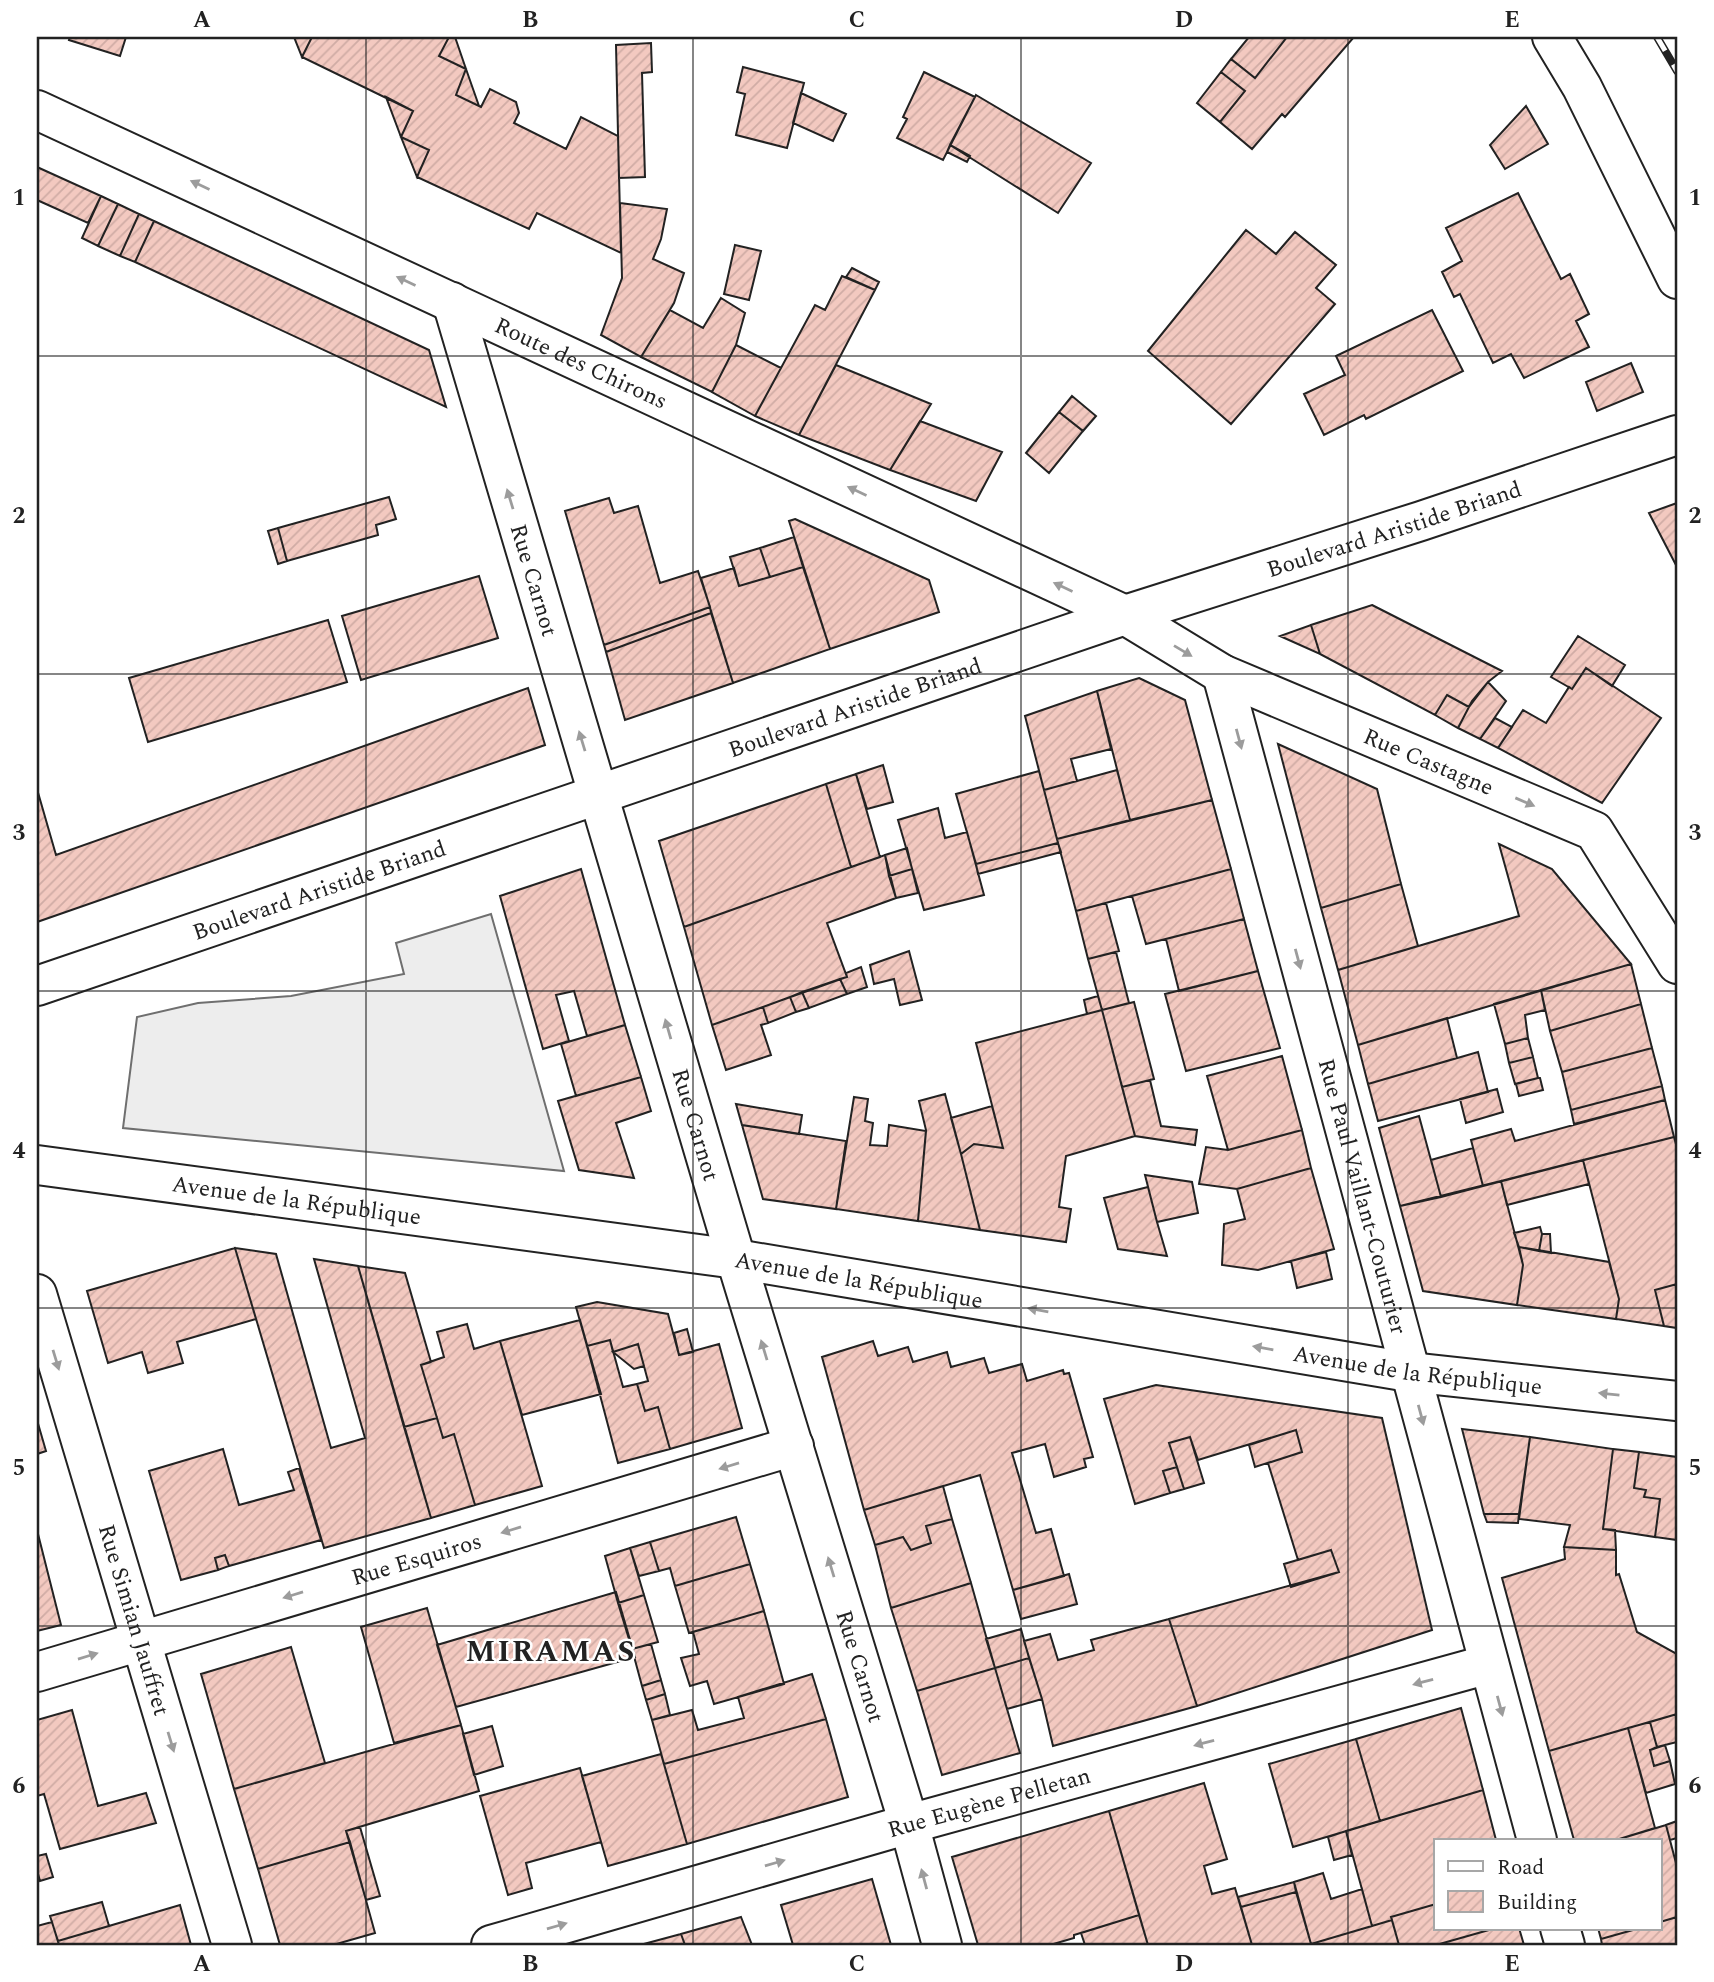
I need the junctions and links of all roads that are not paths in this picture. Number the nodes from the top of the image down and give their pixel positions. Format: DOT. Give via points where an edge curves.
graph roads {
  1 [pos="1552,37"];
  2 [pos="37,110"];
  3 [pos="1677,279"];
  4 [pos="452,302"];
  5 [pos="1677,435"];
  6 [pos="1125,615"];
  7 [pos="1222,674"];
  8 [pos="598,796"];
  9 [pos="1677,964"];
  10 [pos="37,986"];
  11 [pos="37,1165"];
  12 [pos="736,1259"];
  13 [pos="37,1294"];
  14 [pos="1409,1372"];
  15 [pos="1677,1401"];
  16 [pos="794,1446"];
  17 [pos="140,1640"];
  18 [pos="1489,1664"];
  19 [pos="37,1672"];
  20 [pos="909,1824"];
  21 [pos="1536,1839"];
  22 [pos="232,1945"];
  23 [pos="491,1945"];
  24 [pos="942,1945"];
  1 -- 3 [label="street" via="1582,87"];
  4 -- 2 [label="street, Route des Chirons, one-way"];
  6 -- 4 [label="street, Route des Chirons, one-way"];
  8 -- 4 [label="street, Rue Carnot, one-way"];
  5 -- 6 [label="street, Boulevard Aristide Briand"];
  6 -- 7 [label="street, Rue Castagne, one-way"];
  6 -- 8 [label="street, Boulevard Aristide Briand"];
  7 -- 9 [label="street, Rue Castagne, one-way" via="1594,831"];
  7 -- 14 [label="street, Rue Paul Vaillant-Couturier, one-way"];
  8 -- 10 [label="street, Boulevard Aristide Briand"];
  12 -- 8 [label="street, Rue Carnot, one-way"];
  11 -- 12 [label="street, Avenue de la République"];
  14 -- 12 [label="street, Avenue de la République, one-way"];
  16 -- 12 [label="street, Rue Carnot, one-way"];
  13 -- 17 [label="street, Rue Simian Jauffret, one-way"];
  15 -- 14 [label="street, Avenue de la République, one-way"];
  14 -- 18 [label="street, Rue Paul Vaillant-Couturier, one-way"];
  16 -- 17 [label="street, Rue Esquiros, one-way"];
  20 -- 16 [label="street, Rue Carnot, one-way"];
  19 -- 17 [label="street, Rue Esquiros, one-way"];
  17 -- 22 [label="street, Rue Simian Jauffret, one-way"];
  18 -- 20 [label="street, Rue Eugène Pelletan, one-way"];
  18 -- 21 [label="street, Rue Paul Vaillant-Couturier, one-way"];
  23 -- 20 [label="street, Rue Eugène Pelletan, one-way"];
  24 -- 20 [label="street, Rue Carnot, one-way"];
}
